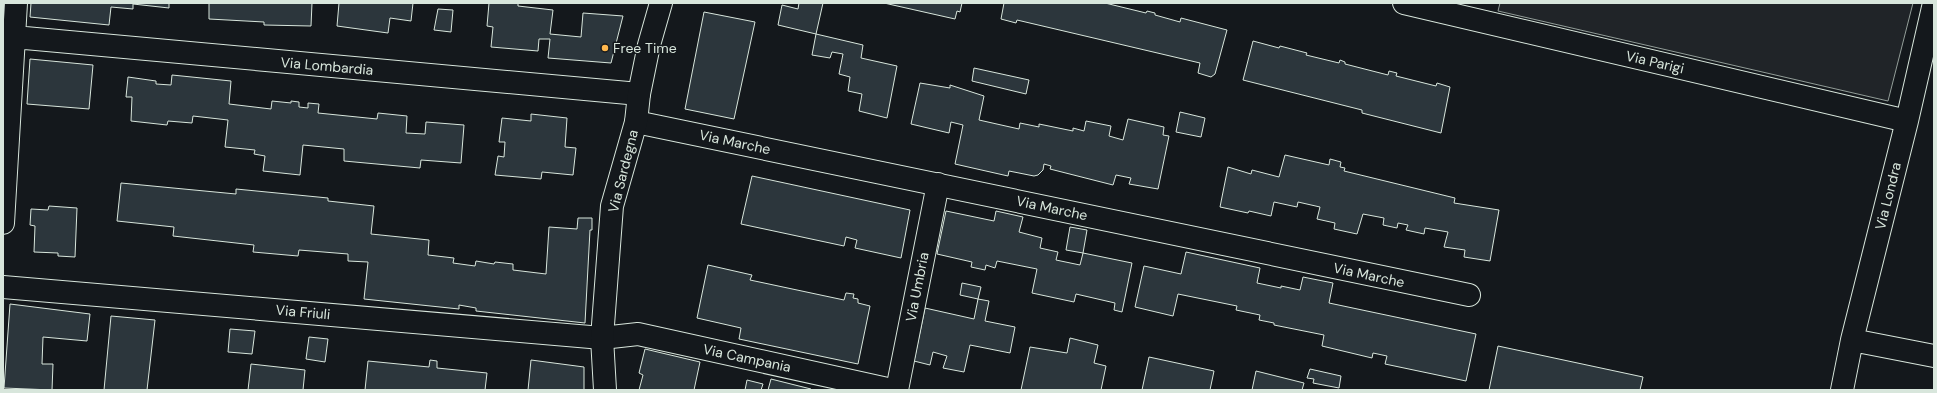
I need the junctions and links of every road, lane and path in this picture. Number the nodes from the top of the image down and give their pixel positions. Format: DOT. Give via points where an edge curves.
graph roads {
  1 [pos="16,3"];
  2 [pos="662,3"];
  3 [pos="1404,3"];
  4 [pos="1934,3"];
  5 [pos="14,37"];
  6 [pos="7,79"];
  7 [pos="639,94"];
  8 [pos="1907,120"];
  9 [pos="636,122"];
  10 [pos="938,184"];
  11 [pos="3,223"];
  12 [pos="3,287"];
  13 [pos="1469,295"];
  14 [pos="602,338"];
  15 [pos="1852,340"];
  16 [pos="1934,356"];
  17 [pos="605,390"];
  18 [pos="892,390"];
  19 [pos="897,390"];
  20 [pos="1842,390"];
  1 -- 5 [label="street"];
  2 -- 7 [label="street, Via Sardegna" via="649,45"];
  3 -- 8 [label="street, Via Parigi"];
  4 -- 8 [label="street, Via Londra"];
  5 -- 6 [label="street"];
  5 -- 7 [label="street, Via Lombardia"];
  6 -- 11 [label="street"];
  7 -- 9 [label="street, Via Sardegna"];
  8 -- 15 [label="street, Via Londra"];
  9 -- 10 [label="street, Via Marche"];
  9 -- 14 [label="street, Via Sardegna" via="612,206"];
  10 -- 13 [label="street, Via Marche"];
  10 -- 19 [label="street, Via Umbria"];
  12 -- 14 [label="street, Via Friuli"];
  14 -- 17 [label="street, Via Sardegna"];
  14 -- 18 [label="street, Via Campania" via="638,334"];
  15 -- 16 [label="street"];
  15 -- 20 [label="street, Via Londra"];
}
